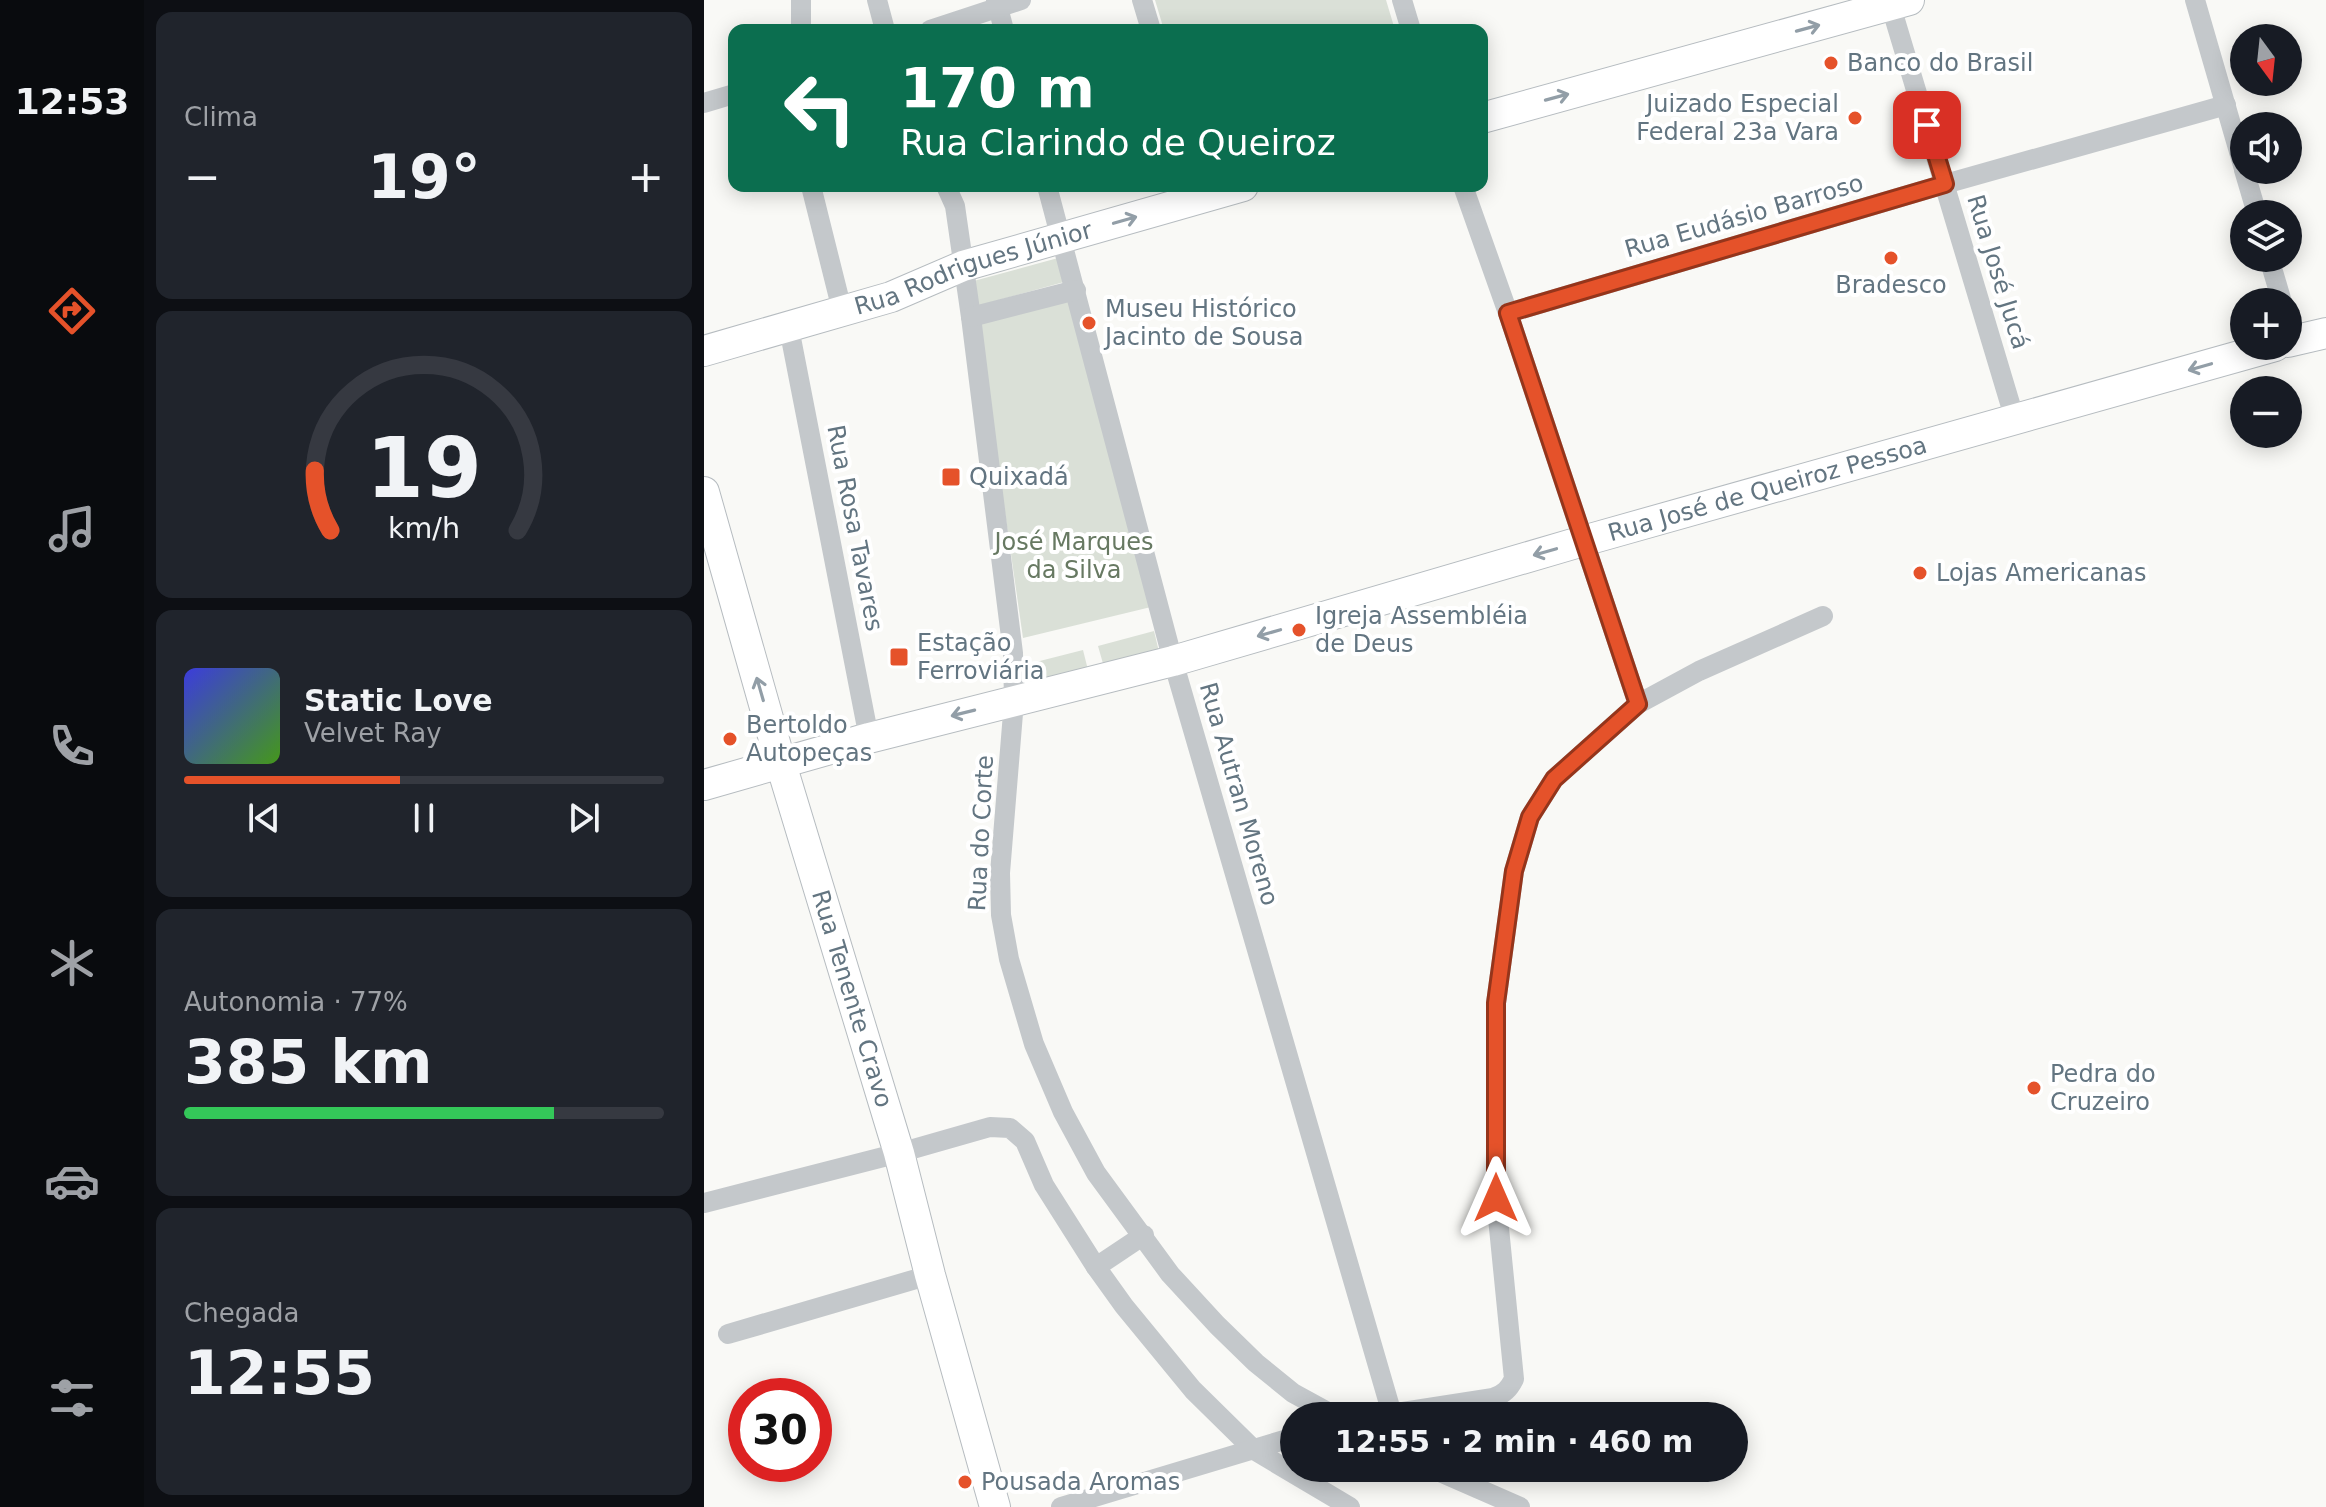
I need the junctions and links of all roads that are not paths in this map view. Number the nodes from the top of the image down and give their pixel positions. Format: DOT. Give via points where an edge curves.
graph roads {
  1 [pos="801,0"];
  2 [pos="877,0"];
  3 [pos="1021,0"];
  4 [pos="1142,0"];
  5 [pos="1402,0"];
  6 [pos="2195,0"];
  7 [pos="1896,2"];
  8 [pos="997,4"];
  9 [pos="801,24"];
  10 [pos="883,24"];
  11 [pos="945,24"];
  12 [pos="1002,24"];
  13 [pos="1149,24"];
  14 [pos="1409,24"];
  15 [pos="728,96"];
  16 [pos="704,103"];
  17 [pos="2226,105"];
  18 [pos="1488,116"];
  19 [pos="2230,119"];
  20 [pos="1945,184"];
  21 [pos="812,192"];
  22 [pos="949,192"];
  23 [pos="1049,192"];
  24 [pos="1199,192"];
  25 [pos="1465,192"];
  26 [pos="1061,238"];
  27 [pos="963,266"];
  28 [pos="1076,290"];
  29 [pos="842,310"];
  30 [pos="1508,313"];
  31 [pos="971,317"];
  32 [pos="789,328"];
  33 [pos="2326,333"];
  34 [pos="2302,336"];
  35 [pos="704,351"];
  36 [pos="2230,355"];
  37 [pos="2015,420"];
  38 [pos="704,492"];
  39 [pos="1583,541"];
  40 [pos="1823,616"];
  41 [pos="1173,661"];
  42 [pos="1014,701"];
  43 [pos="1638,704"];
  44 [pos="869,738"];
  45 [pos="781,764"];
  46 [pos="704,785"];
  47 [pos="899,1153"];
  48 [pos="704,1203"];
  49 [pos="1144,1235"];
  50 [pos="1096,1267"];
  51 [pos="930,1275"];
  52 [pos="728,1334"];
  53 [pos="1309,1402"];
  54 [pos="1381,1402"];
  55 [pos="1468,1402"];
  56 [pos="1280,1442"];
  57 [pos="1254,1450"];
  58 [pos="1463,1482"];
  59 [pos="995,1507"];
  60 [pos="1061,1507"];
  61 [pos="1350,1507"];
  62 [pos="1520,1507"];
  1 -- 9 [label="street"];
  2 -- 10 [label="street"];
  3 -- 8 [label="street"];
  4 -- 13 [label="street"];
  5 -- 14 [label="street"];
  6 -- 17 [label="street"];
  18 -- 7 [label="main road, one-way"];
  7 -- 20 [label="street, Rua José Jucá"];
  8 -- 11 [label="street"];
  8 -- 12 [label="street"];
  15 -- 16 [label="street"];
  17 -- 19 [label="street"];
  17 -- 20 [label="street, Rua Eudásio Barroso"];
  20 -- 30 [label="street, Rua Eudásio Barroso"];
  20 -- 37 [label="street, Rua José Jucá"];
  21 -- 29 [label="street"];
  22 -- 27 [label="street, Rua do Corte"];
  23 -- 26 [label="street, Rua Autran Moreno"];
  26 -- 24 [label="main road, Rua Rodrigues Júnior, one-way"];
  25 -- 30 [label="street"];
  26 -- 27 [label="main road, Rua Rodrigues Júnior"];
  26 -- 28 [label="street, Rua Autran Moreno"];
  27 -- 29 [label="main road, Rua Rodrigues Júnior" via="891,297"];
  27 -- 31 [label="street, Rua do Corte"];
  28 -- 31 [label="street"];
  28 -- 41 [label="street, Rua Autran Moreno"];
  29 -- 32 [label="main road, Rua Rodrigues Júnior"];
  30 -- 39 [label="street"];
  31 -- 42 [label="street, Rua do Corte" via="1013,653"];
  32 -- 35 [label="main road, Rua Rodrigues Júnior"];
  32 -- 44 [label="street, Rua Rosa Tavares"];
  33 -- 34 [label="main road, Rua José de Queiroz Pessoa"];
  36 -- 37 [label="main road, Rua José de Queiroz Pessoa, one-way"];
  37 -- 39 [label="main road, Rua José de Queiroz Pessoa"];
  45 -- 38 [label="main road, Rua Tenente Cravo, one-way"];
  39 -- 41 [label="main road, Rua José de Queiroz Pessoa, one-way"];
  39 -- 43 [label="street"];
  40 -- 43 [label="street"];
  41 -- 42 [label="main road, Rua José de Queiroz Pessoa"];
  41 -- 54 [label="street, Rua Autran Moreno"];
  42 -- 44 [label="main road, Rua José de Queiroz Pessoa, one-way"];
  42 -- 49 [label="street, Rua do Corte" via="1000,873 1009,959 1034,1044 1063,1112 1096,1173"];
  43 -- 55 [label="street" via="1554,779 1530,817 1514,871 1496,1003 1496,1198 1514,1379 1502,1394"];
  44 -- 45 [label="main road, Rua José de Queiroz Pessoa"];
  45 -- 46 [label="main road, Rua José de Queiroz Pessoa"];
  45 -- 47 [label="main road, Rua Tenente Cravo"];
  47 -- 48 [label="street"];
  47 -- 50 [label="street" via="990,1127 1010,1128 1025,1141 1044,1185"];
  47 -- 51 [label="main road, Rua Tenente Cravo"];
  49 -- 50 [label="street"];
  49 -- 53 [label="street, Rua do Corte" via="1170,1274 1217,1325 1256,1363"];
  50 -- 57 [label="street" via="1193,1390"];
  51 -- 52 [label="street"];
  51 -- 59 [label="main road, Rua Tenente Cravo"];
  56 -- 57 [label="street"];
  57 -- 60 [label="street"];
  57 -- 61 [label="street"];
  58 -- 62 [label="street"];
}
